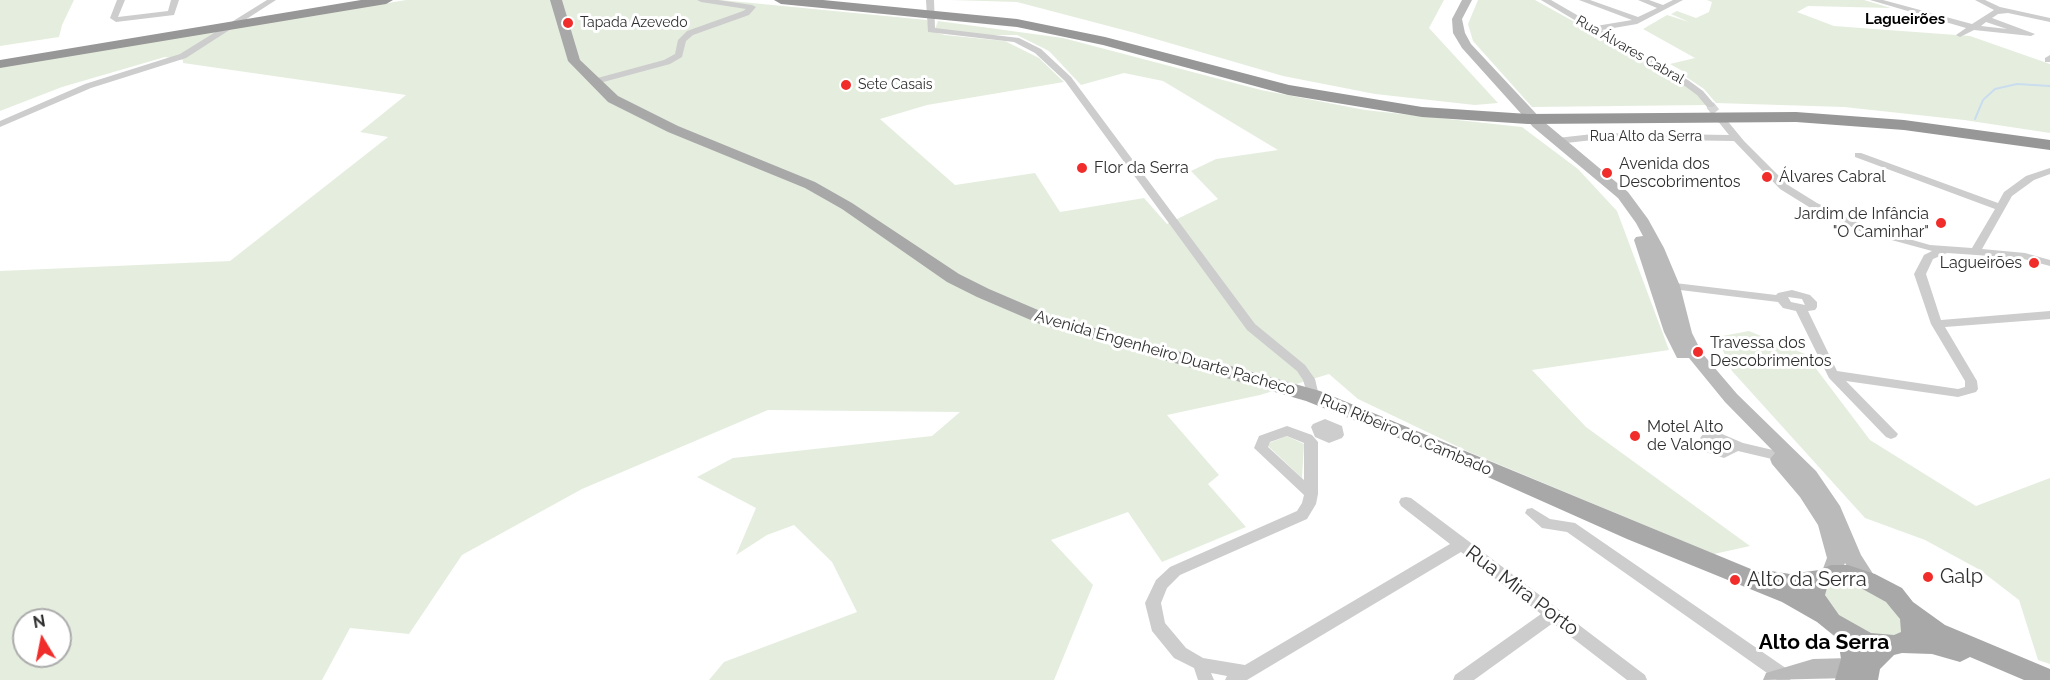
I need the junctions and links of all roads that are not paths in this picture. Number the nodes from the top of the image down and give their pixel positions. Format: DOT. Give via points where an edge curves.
graph roads {
  1 [pos="122,0"];
  2 [pos="175,0"];
  3 [pos="272,0"];
  4 [pos="354,0"];
  5 [pos="386,0"];
  6 [pos="556,0"];
  7 [pos="700,0"];
  8 [pos="781,0"];
  9 [pos="852,0"];
  10 [pos="930,0"];
  11 [pos="1457,0"];
  12 [pos="1467,0"];
  13 [pos="1545,0"];
  14 [pos="1583,0"];
  15 [pos="1642,0"];
  16 [pos="1679,0"];
  17 [pos="1874,0"];
  18 [pos="1979,0"];
  19 [pos="1993,5"];
  20 [pos="1664,8"];
  21 [pos="1986,19"];
  22 [pos="2050,19"];
  23 [pos="1639,20"];
  24 [pos="1973,27"];
  25 [pos="1594,29"];
  26 [pos="1960,35"];
  27 [pos="0,59"];
  28 [pos="0,64"];
  29 [pos="593,82"];
  30 [pos="1710,105"];
  31 [pos="1495,114"];
  32 [pos="1556,116"];
  33 [pos="1722,120"];
  34 [pos="0,124"];
  35 [pos="1736,138"];
  36 [pos="2050,138"];
  37 [pos="1553,142"];
  38 [pos="2050,145"];
  39 [pos="1858,155"];
  40 [pos="2050,171"];
  41 [pos="2000,207"];
  42 [pos="1985,239"];
  43 [pos="1906,243"];
  44 [pos="1947,250"];
  45 [pos="1975,252"];
  46 [pos="2021,255"];
  47 [pos="1925,261"];
  48 [pos="2050,262"];
  49 [pos="1662,284"];
  50 [pos="2050,315"];
  51 [pos="1937,324"];
  52 [pos="1833,375"];
  53 [pos="1313,396"];
  54 [pos="1891,434"];
  55 [pos="1760,447"];
  56 [pos="1788,461"];
  57 [pos="1311,494"];
  58 [pos="1406,502"];
  59 [pos="1532,513"];
  60 [pos="1461,544"];
  61 [pos="1717,565"];
  62 [pos="1826,577"];
  63 [pos="1867,579"];
  64 [pos="1907,609"];
  65 [pos="1553,614"];
  66 [pos="1824,615"];
  67 [pos="1849,634"];
  68 [pos="1896,644"];
  69 [pos="1200,664"];
  70 [pos="1247,672"];
  71 [pos="1840,676"];
  72 [pos="1783,679"];
  73 [pos="1206,680"];
  74 [pos="1233,680"];
  75 [pos="1461,680"];
  76 [pos="1639,680"];
  77 [pos="2028,680"];
  78 [pos="2050,680"];
  1 -- 2 [label="street" via="116,20 171,13"];
  3 -- 34 [label="street" via="183,56 88,86"];
  4 -- 27 [label="highway"];
  5 -- 28 [label="highway"];
  6 -- 29 [label="main road, Avenida Engenheiro Duarte Pacheco" via="574,60"];
  7 -- 29 [label="street" via="752,7 746,13 690,33 682,40 682,50 667,62"];
  8 -- 31 [label="highway" via="1017,22 1288,90 1390,108"];
  9 -- 31 [label="highway" via="1020,17 1094,31 1303,87"];
  10 -- 53 [label="street, Rua Ribeiro do Cambado" via="931,30 1016,40 1056,66 1251,327 1301,368 1309,379"];
  11 -- 37 [label="main road" via="1448,20 1457,45 1520,116"];
  12 -- 37 [label="main road" via="1457,19 1462,40"];
  13 -- 25 [label="street, Rua Álvares Cabral"];
  14 -- 23 [label="street"];
  15 -- 20 [label="street"];
  16 -- 20 [label="street"];
  17 -- 24 [label="street"];
  18 -- 19 [label="street"];
  19 -- 21 [label="street"];
  19 -- 22 [label="street"];
  20 -- 23 [label="street"];
  21 -- 24 [label="street"];
  21 -- 24 [label="street" via="2031,34"];
  23 -- 25 [label="street"];
  24 -- 26 [label="street"];
  25 -- 30 [label="street, Rua Álvares Cabral" via="1685,82"];
  29 -- 53 [label="main road, Avenida Engenheiro Duarte Pacheco" via="636,112 810,185 953,278 1009,305 1100,337"];
  31 -- 32 [label="highway"];
  32 -- 36 [label="highway" via="1704,109 1804,111"];
  32 -- 38 [label="highway" via="1796,117 1904,125"];
  33 -- 35 [label="street"];
  35 -- 37 [label="street, Rua Alto da Serra" via="1602,136"];
  35 -- 43 [label="street" via="1794,194 1866,230"];
  37 -- 49 [label="main road" via="1596,170 1623,195 1657,248"];
  39 -- 41 [label="street"];
  40 -- 41 [label="street" via="2023,183 2008,194"];
  41 -- 42 [label="street"];
  42 -- 45 [label="street"];
  42 -- 46 [label="street"];
  43 -- 44 [label="street"];
  43 -- 47 [label="street"];
  44 -- 45 [label="street"];
  44 -- 47 [label="street" via="1934,253"];
  45 -- 46 [label="street"];
  46 -- 48 [label="street"];
  47 -- 51 [label="street" via="1920,274"];
  49 -- 52 [label="street" via="1782,300 1782,295 1788,293 1806,297 1812,305 1801,309"];
  49 -- 55 [label="main road" via="1672,332 1683,355"];
  49 -- 56 [label="main road" via="1695,355"];
  50 -- 51 [label="street"];
  51 -- 52 [label="street" via="1971,381 1972,389 1965,393"];
  52 -- 54 [label="street"];
  53 -- 61 [label="main road, Rua Ribeiro do Cambado" via="1635,534"];
  55 -- 56 [label="main road"];
  55 -- 56 [label="street" via="1730,448"];
  56 -- 62 [label="main road" via="1827,524 1837,558"];
  56 -- 63 [label="main road" via="1830,506 1853,559"];
  57 -- 57 [label="street" via="1317,439 1287,431 1264,439 1260,444"];
  57 -- 69 [label="street" via="1302,515 1175,571 1161,584 1153,603 1158,626 1180,653"];
  58 -- 60 [label="street, Rua Mira Porto"];
  59 -- 72 [label="street" via="1547,524 1570,527"];
  60 -- 65 [label="street, Rua Mira Porto"];
  60 -- 70 [label="street"];
  61 -- 62 [label="main road, Rua Ribeiro do Cambado" via="1790,583"];
  61 -- 66 [label="main road, Rua Ribeiro do Cambado" via="1790,595"];
  62 -- 63 [label="main road, Rua Ribeiro do Cambado" via="1848,574"];
  62 -- 66 [label="main road" via="1814,595"];
  63 -- 64 [label="main road" via="1894,595"];
  64 -- 68 [label="main road" via="1914,629 1909,639"];
  64 -- 78 [label="main road" via="1937,632"];
  65 -- 75 [label="street"];
  65 -- 76 [label="street, Rua Mira Porto"];
  66 -- 67 [label="main road, Rua Ribeiro do Cambado"];
  67 -- 68 [label="main road, Rua Ribeiro do Cambado" via="1869,643"];
  67 -- 71 [label="main road" via="1853,649"];
  68 -- 71 [label="main road" via="1869,665"];
  68 -- 77 [label="main road" via="1932,644 1957,650"];
  69 -- 70 [label="street"];
  69 -- 73 [label="street"];
  70 -- 74 [label="street"];
  71 -- 72 [label="main road"];
}
